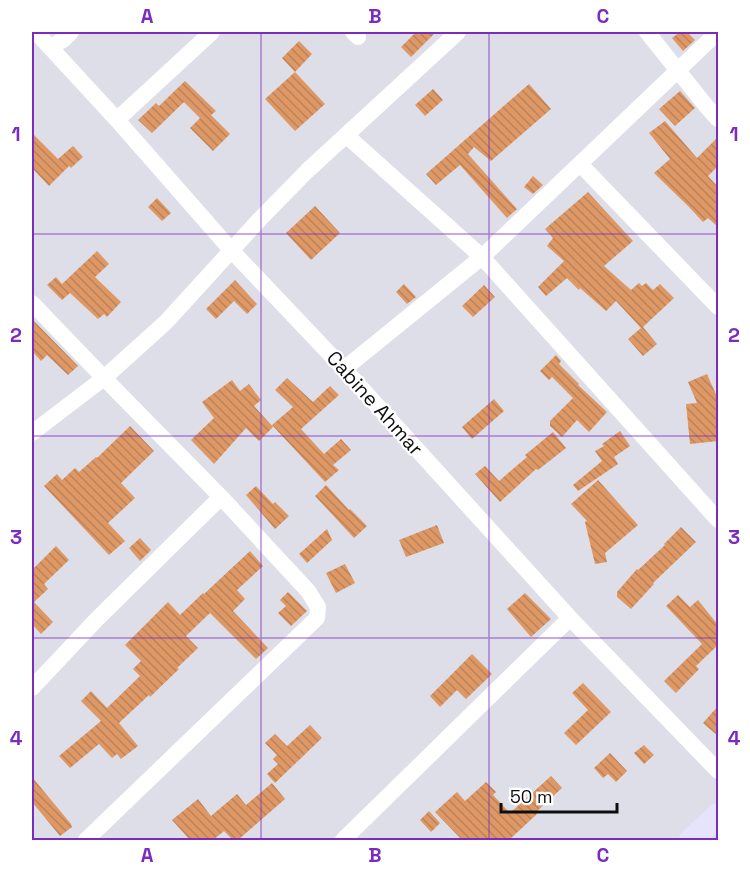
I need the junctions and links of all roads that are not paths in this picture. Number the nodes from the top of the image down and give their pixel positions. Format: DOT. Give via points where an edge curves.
graph roads {
  1 [pos="36,32"];
  2 [pos="71,32"];
  3 [pos="212,32"];
  4 [pos="458,32"];
  5 [pos="647,32"];
  6 [pos="718,32"];
  7 [pos="50,46"];
  8 [pos="678,70"];
  9 [pos="718,119"];
  10 [pos="118,121"];
  11 [pos="347,136"];
  12 [pos="580,164"];
  13 [pos="232,251"];
  14 [pos="483,257"];
  15 [pos="32,303"];
  16 [pos="718,307"];
  17 [pos="344,369"];
  18 [pos="104,378"];
  19 [pos="32,433"];
  20 [pos="220,497"];
  21 [pos="718,520"];
  22 [pos="570,618"];
  23 [pos="32,688"];
  24 [pos="718,771"];
  25 [pos="718,814"];
  26 [pos="86,840"];
  27 [pos="343,840"];
  28 [pos="691,840"];
  1 -- 7 [label="street, Cabine Ahmar"];
  2 -- 7 [label="street"];
  3 -- 10 [label="street"];
  4 -- 11 [label="street"];
  5 -- 8 [label="street"];
  6 -- 8 [label="street"];
  7 -- 10 [label="street, Cabine Ahmar"];
  8 -- 9 [label="street"];
  8 -- 12 [label="street"];
  10 -- 13 [label="street, Cabine Ahmar"];
  11 -- 13 [label="street" via="288,190"];
  11 -- 14 [label="street"];
  12 -- 14 [label="street"];
  12 -- 16 [label="street"];
  13 -- 17 [label="street, Cabine Ahmar"];
  13 -- 18 [label="street" via="166,322"];
  14 -- 17 [label="street"];
  14 -- 21 [label="street"];
  15 -- 18 [label="street"];
  17 -- 22 [label="street, Cabine Ahmar"];
  18 -- 19 [label="street"];
  18 -- 20 [label="street"];
  20 -- 23 [label="street"];
  20 -- 26 [label="street" via="308,591 318,607 317,618"];
  22 -- 24 [label="street, Cabine Ahmar"];
  22 -- 27 [label="street"];
  25 -- 28 [label="street"];
}
